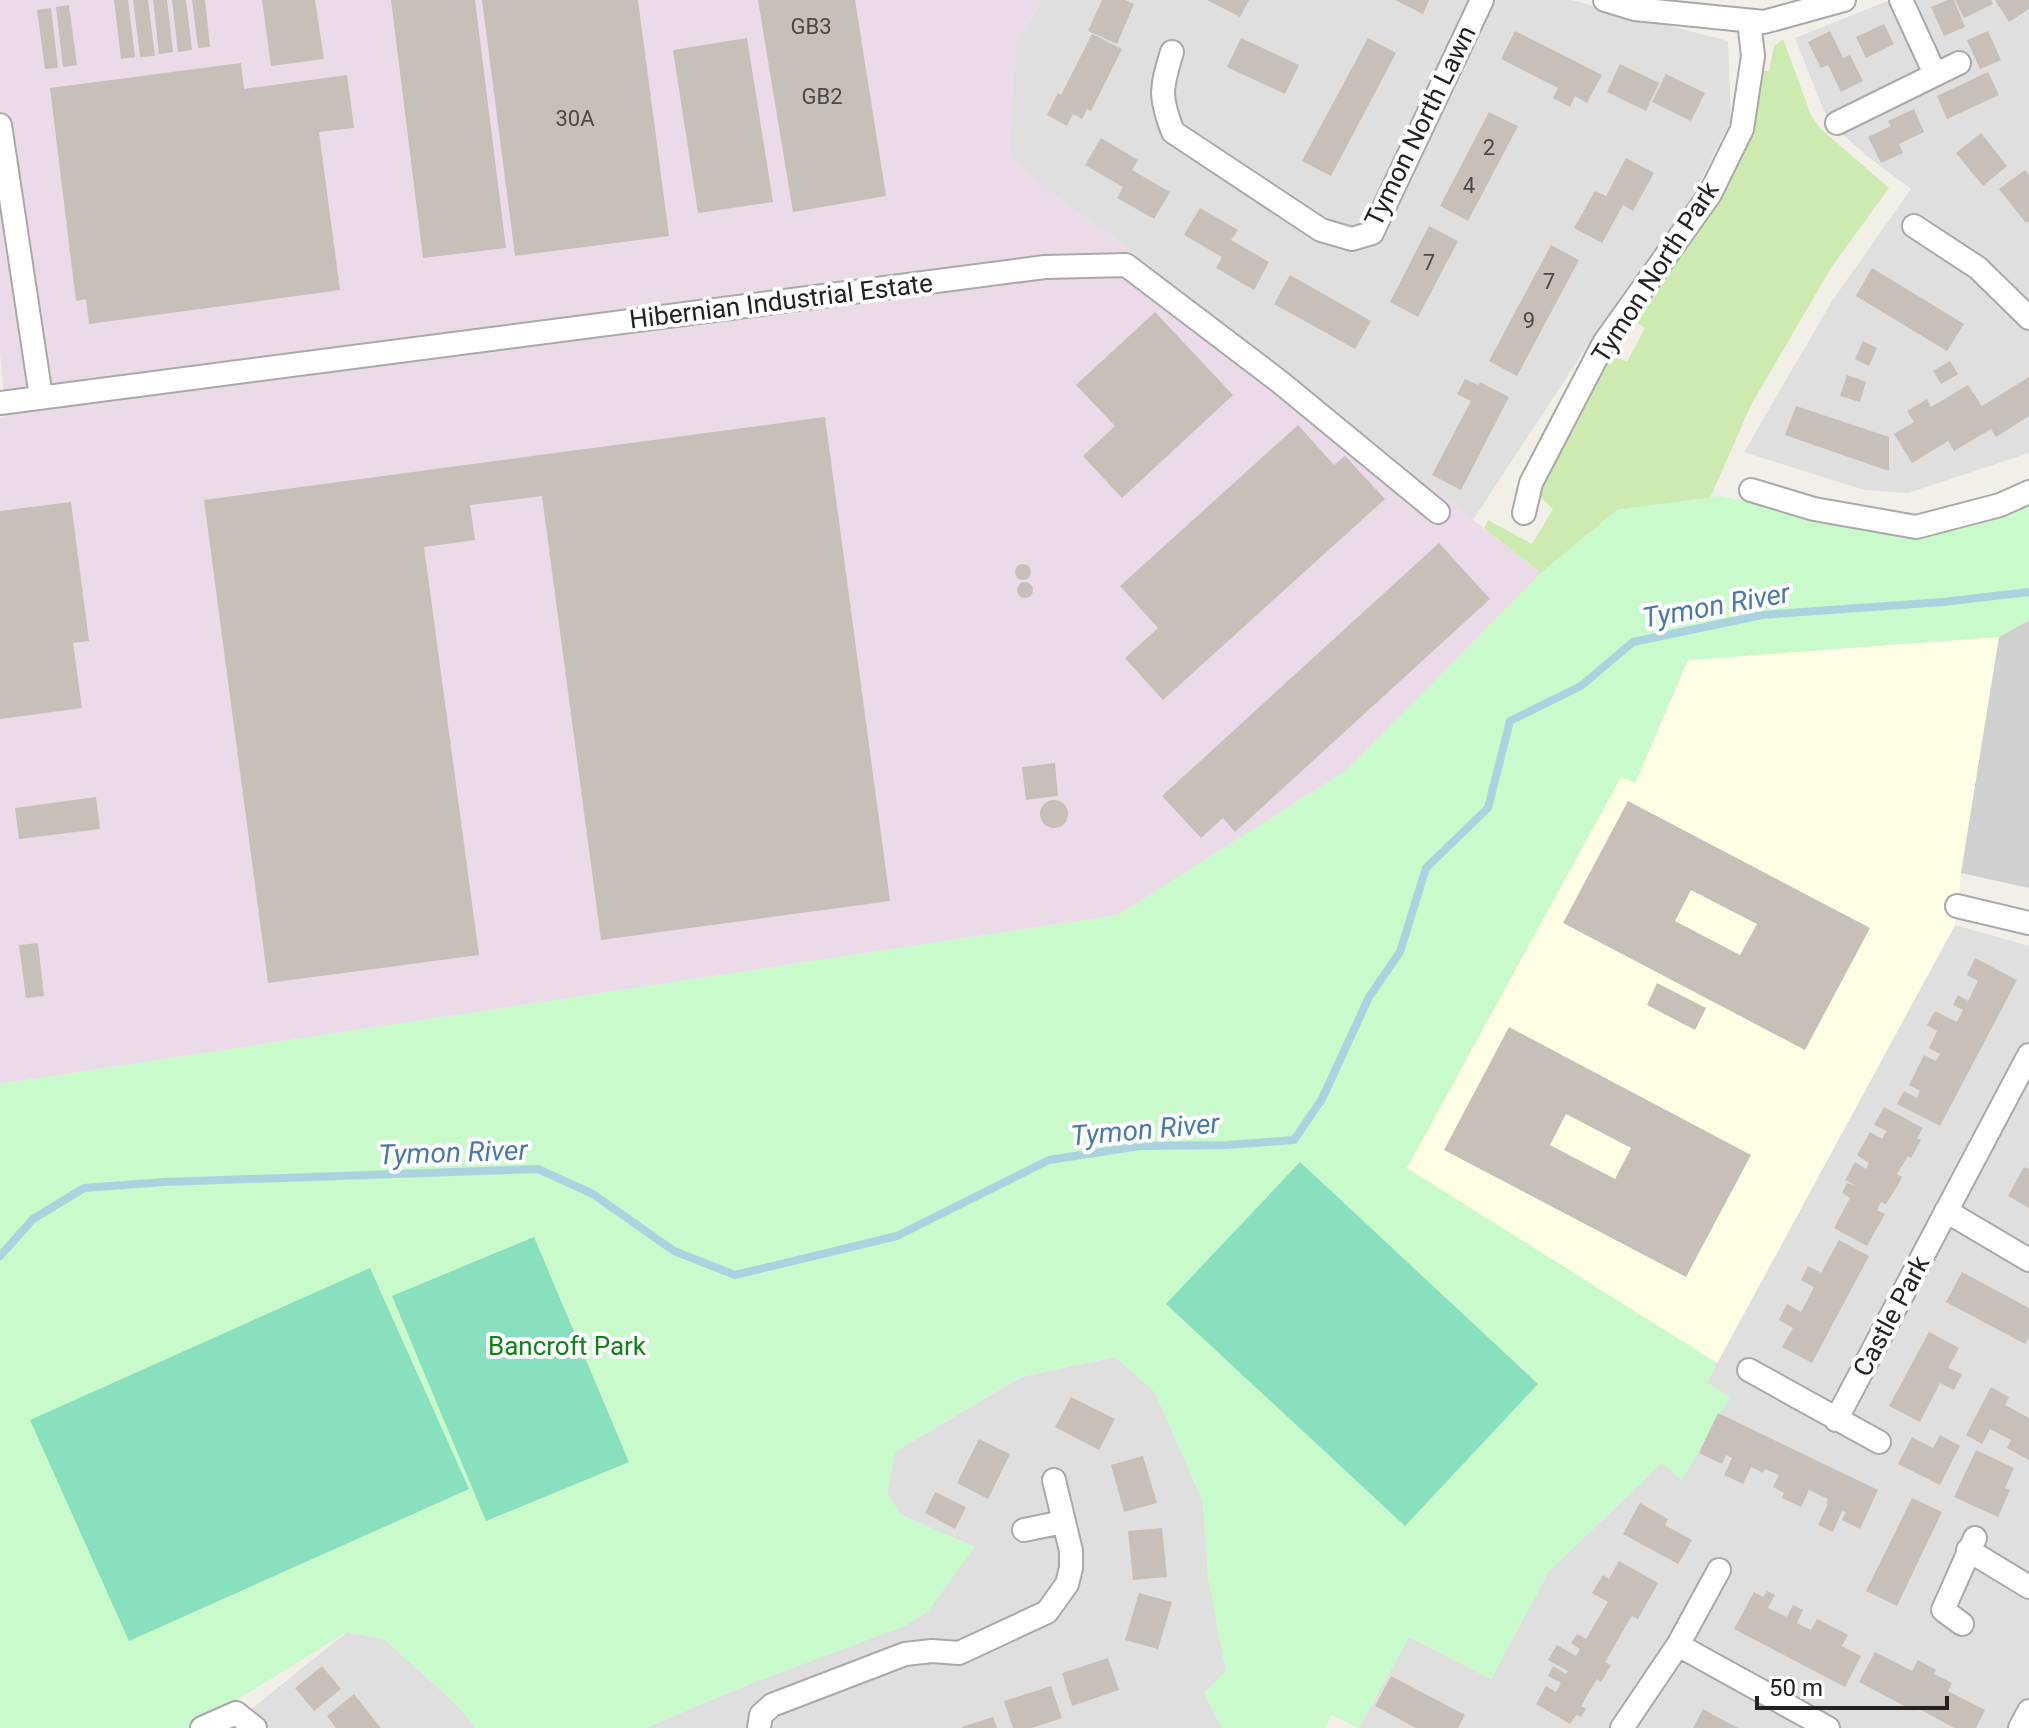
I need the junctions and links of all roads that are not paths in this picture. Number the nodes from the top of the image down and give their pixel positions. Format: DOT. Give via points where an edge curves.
graph roads {
  1 [pos="1482,0"];
  2 [pos="1605,0"];
  3 [pos="1844,0"];
  4 [pos="1901,0"];
  5 [pos="1749,21"];
  6 [pos="1172,52"];
  7 [pos="1959,63"];
  8 [pos="1935,74"];
  9 [pos="1837,123"];
  10 [pos="0,125"];
  11 [pos="1914,226"];
  12 [pos="2029,318"];
  13 [pos="41,397"];
  14 [pos="0,403"];
  15 [pos="1751,490"];
  16 [pos="2029,492"];
  17 [pos="1438,512"];
  18 [pos="1524,513"];
  19 [pos="1957,906"];
  20 [pos="2029,923"];
  21 [pos="2029,1055"];
  22 [pos="1946,1211"];
  23 [pos="2029,1260"];
  24 [pos="1749,1370"];
  25 [pos="1836,1420"];
  26 [pos="1879,1442"];
  27 [pos="1054,1480"];
  28 [pos="1063,1522"];
  29 [pos="1024,1530"];
  30 [pos="1719,1570"];
  31 [pos="2029,1587"];
  32 [pos="1962,1624"];
  33 [pos="1678,1645"];
  34 [pos="2029,1711"];
  35 [pos="760,1722"];
  36 [pos="202,1728"];
  37 [pos="255,1728"];
  38 [pos="1622,1728"];
  39 [pos="1828,1728"];
  40 [pos="2020,1728"];
  1 -- 6 [label="street, Tymon North Lawn" via="1372,233 1352,239 1321,230 1173,132 1162,85"];
  2 -- 5 [label="street" via="1635,9"];
  3 -- 5 [label="street" via="1764,22"];
  4 -- 8 [label="street"];
  5 -- 18 [label="street, Tymon North Park" via="1753,56 1742,129 1710,194 1604,343 1531,483"];
  7 -- 8 [label="street"];
  8 -- 9 [label="street"];
  10 -- 13 [label="street"];
  11 -- 12 [label="street" via="1978,268"];
  13 -- 14 [label="street, Hibernian Industrial Estate"];
  13 -- 17 [label="street, Hibernian Industrial Estate" via="1030,269 1126,265"];
  15 -- 16 [label="street" via="1814,509 1916,527"];
  19 -- 20 [label="street"];
  21 -- 22 [label="street, Castle Park"];
  22 -- 23 [label="street"];
  22 -- 25 [label="street, Castle Park"];
  24 -- 25 [label="street"];
  25 -- 26 [label="street"];
  27 -- 28 [label="street"];
  28 -- 29 [label="street"];
  28 -- 35 [label="street" via="1071,1568 1067,1584 1047,1612 959,1653 905,1654 772,1705"];
  30 -- 33 [label="street"];
  31 -- 32 [label="street" via="1972,1544 1943,1610"];
  33 -- 38 [label="street"];
  33 -- 39 [label="street"];
  34 -- 40 [label="street"];
  36 -- 37 [label="street" via="236,1713"];
}
